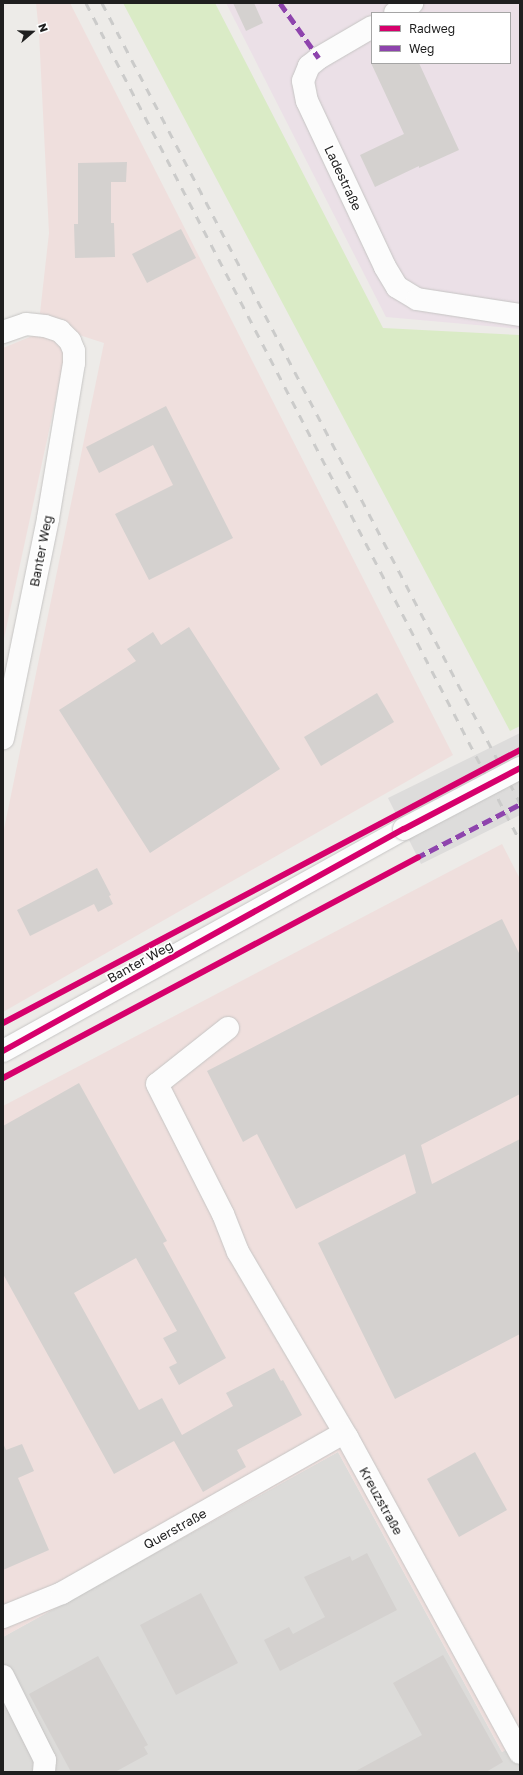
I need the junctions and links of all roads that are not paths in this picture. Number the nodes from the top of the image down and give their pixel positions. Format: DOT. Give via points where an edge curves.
graph roads {
  1 [pos="412,3"];
  2 [pos="397,12"];
  3 [pos="371,28"];
  4 [pos="520,315"];
  5 [pos="3,332"];
  6 [pos="3,738"];
  7 [pos="520,768"];
  8 [pos="228,1028"];
  9 [pos="3,1051"];
  10 [pos="344,1433"];
  11 [pos="3,1617"];
  12 [pos="3,1676"];
  13 [pos="520,1753"];
  14 [pos="44,1772"];
  1 -- 2 [label="street"];
  3 -- 4 [label="street, Ladestraße" via="319,58 309,66 303,81 307,101 385,267 397,287 417,300"];
  5 -- 6 [label="street, Banter Weg" via="26,324 45,326 60,331 70,341 74,350 48,519"];
  7 -- 9 [label="street, Banter Weg, bridge" via="404,829"];
  8 -- 10 [label="street, Kreuzstraße" via="157,1084 223,1214 238,1252"];
  10 -- 11 [label="street, Querstraße" via="62,1593"];
  10 -- 13 [label="street, Kreuzstraße"];
  12 -- 14 [label="street" via="45,1760"];
}
